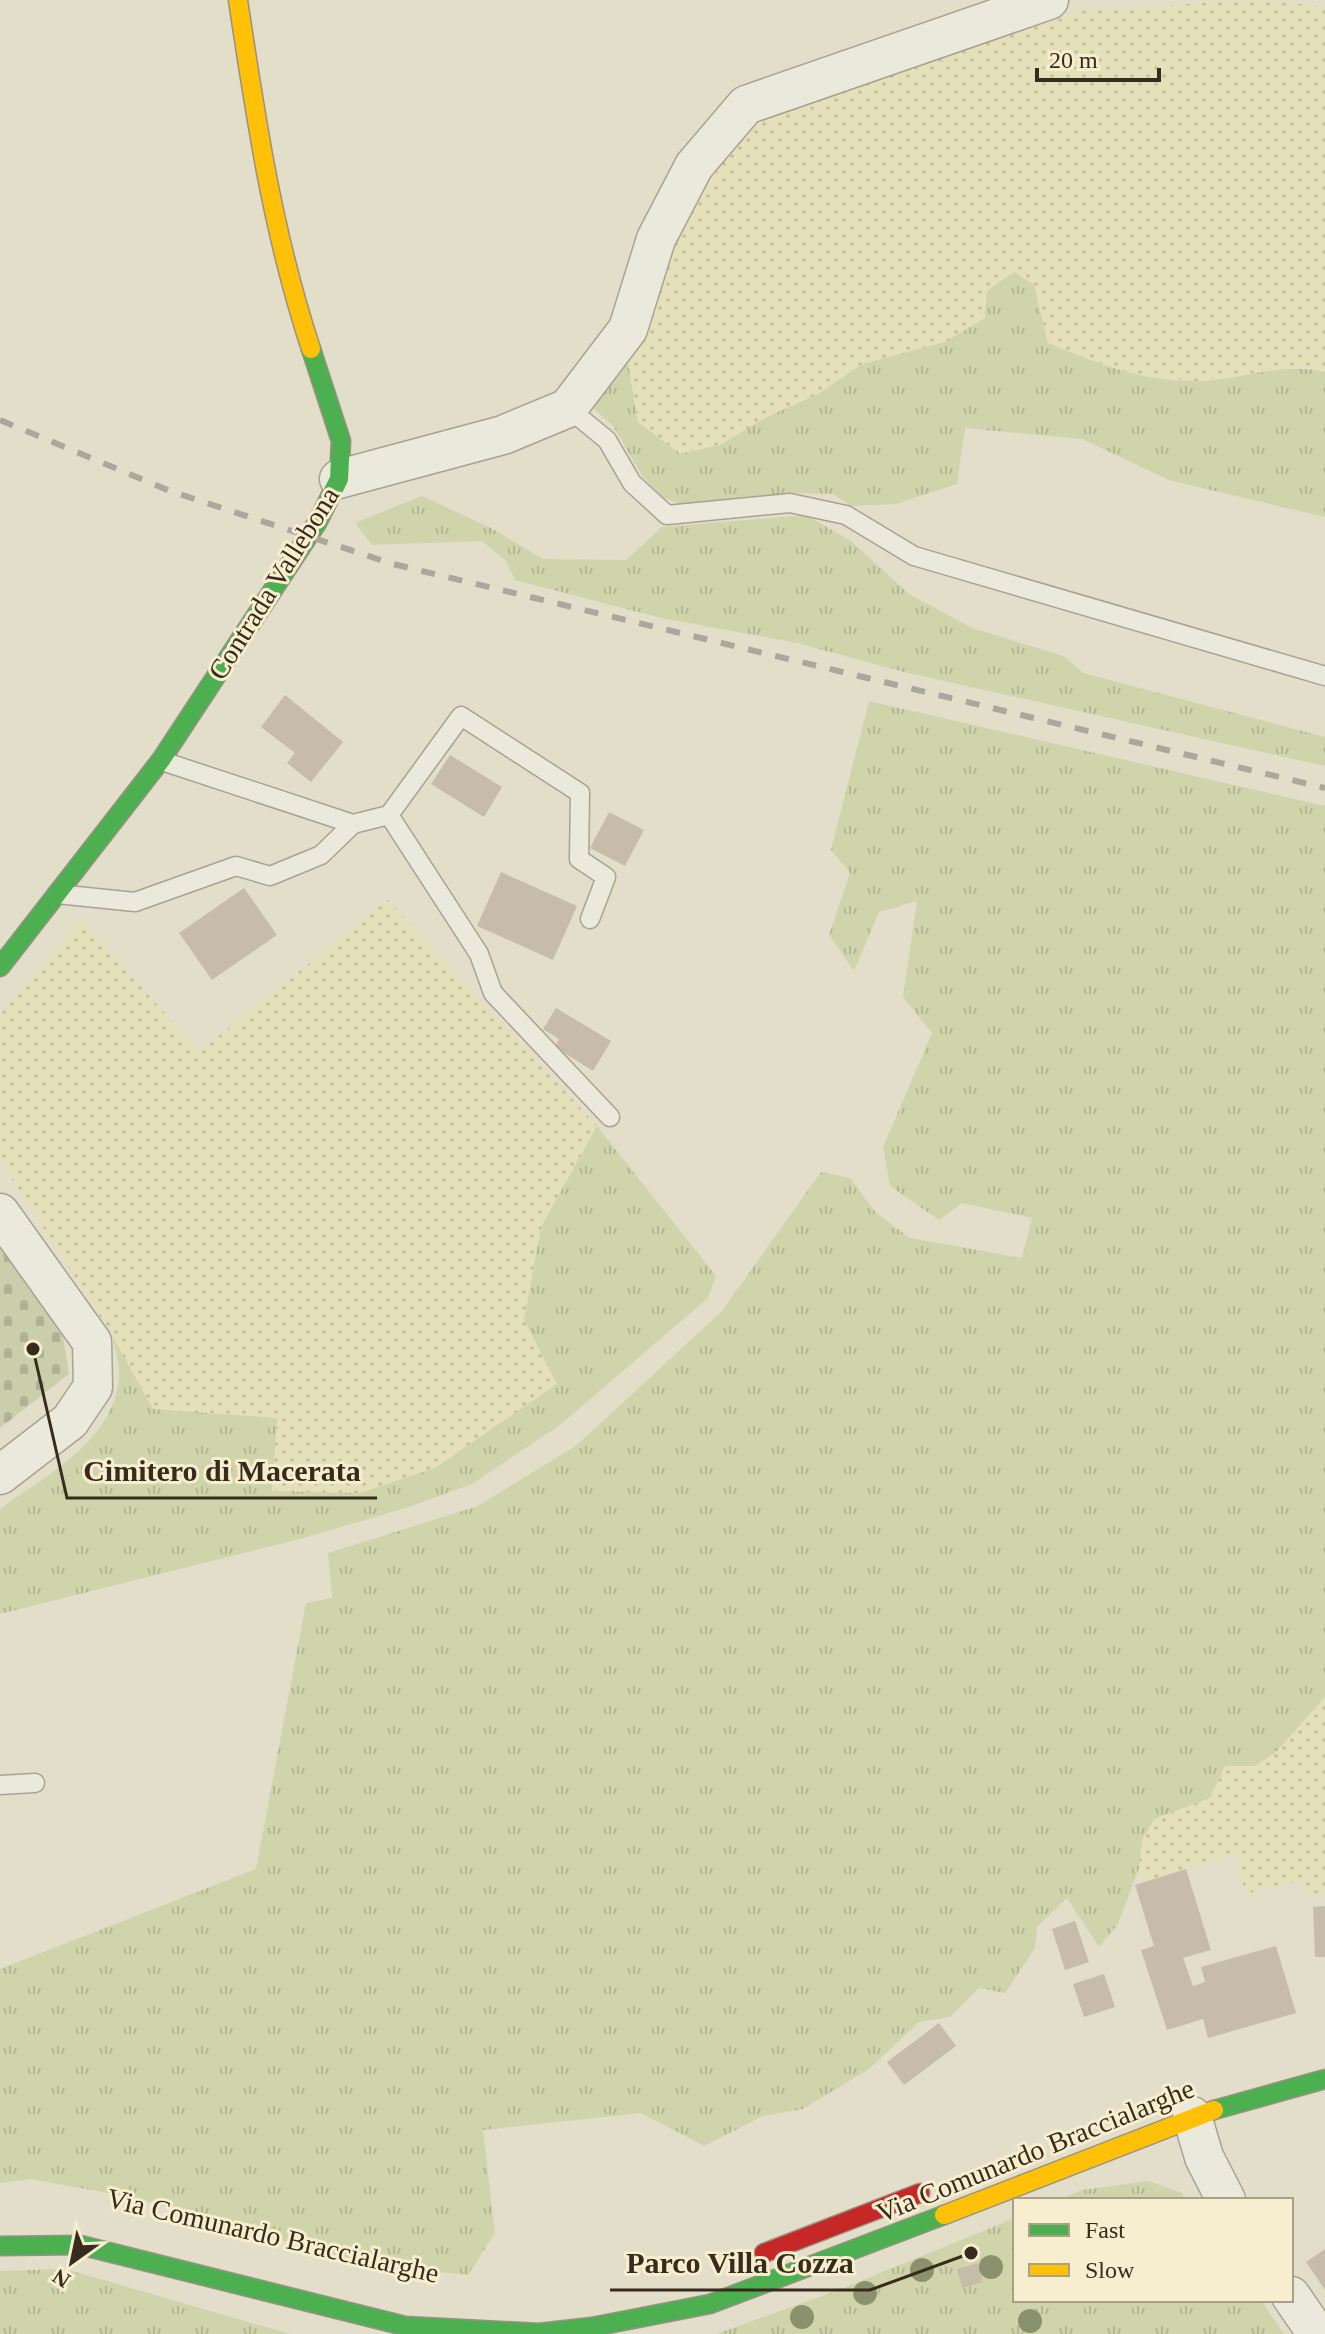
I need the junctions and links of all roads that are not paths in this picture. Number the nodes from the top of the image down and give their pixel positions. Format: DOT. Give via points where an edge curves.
graph roads {
  1 [pos="238,0"];
  2 [pos="1049,0"];
  3 [pos="568,408"];
  4 [pos="339,479"];
  5 [pos="1325,676"];
  6 [pos="161,760"];
  7 [pos="389,815"];
  8 [pos="353,824"];
  9 [pos="57,894"];
  10 [pos="590,919"];
  11 [pos="0,967"];
  12 [pos="610,1117"];
  13 [pos="0,1213"];
  14 [pos="0,1475"];
  15 [pos="35,1783"];
  16 [pos="0,1785"];
  17 [pos="1264,2074"];
  18 [pos="1325,2079"];
  19 [pos="1192,2116"];
  20 [pos="937,2186"];
  21 [pos="1225,2198"];
  22 [pos="8,2245"];
  23 [pos="751,2258"];
  24 [pos="1293,2299"];
  25 [pos="1317,2334"];
  1 -- 4 [label="main road, Contrada Vallebona" via="285,269 341,441"];
  2 -- 3 [label="street" via="746,105 694,166 656,239 628,329"];
  3 -- 4 [label="street" via="503,435"];
  3 -- 5 [label="lane" via="607,440 632,483 667,515 790,503 846,515 914,556"];
  4 -- 6 [label="main road, Contrada Vallebona" via="317,523"];
  6 -- 8 [label="lane"];
  6 -- 9 [label="main road, Contrada Vallebona"];
  7 -- 8 [label="lane"];
  7 -- 10 [label="lane" via="461,716 580,793 579,859 606,877"];
  7 -- 12 [label="lane" via="479,954 493,993"];
  8 -- 9 [label="lane" via="321,855 270,876 236,866 135,902"];
  9 -- 11 [label="main road, Contrada Vallebona"];
  13 -- 14 [label="street" via="92,1342 93,1387 70,1421"];
  15 -- 16 [label="lane"];
  17 -- 19 [label="main road" via="1193,2101"];
  18 -- 19 [label="main road, Via Comunardo Braccialarghe"];
  19 -- 21 [label="street" via="1204,2157"];
  19 -- 22 [label="main road, Via Comunardo Braccialarghe" via="710,2304 539,2333 405,2326 80,2245"];
  20 -- 23 [label="main road, Via Comunardo Braccialarghe"];
  24 -- 25 [label="street"];
}
